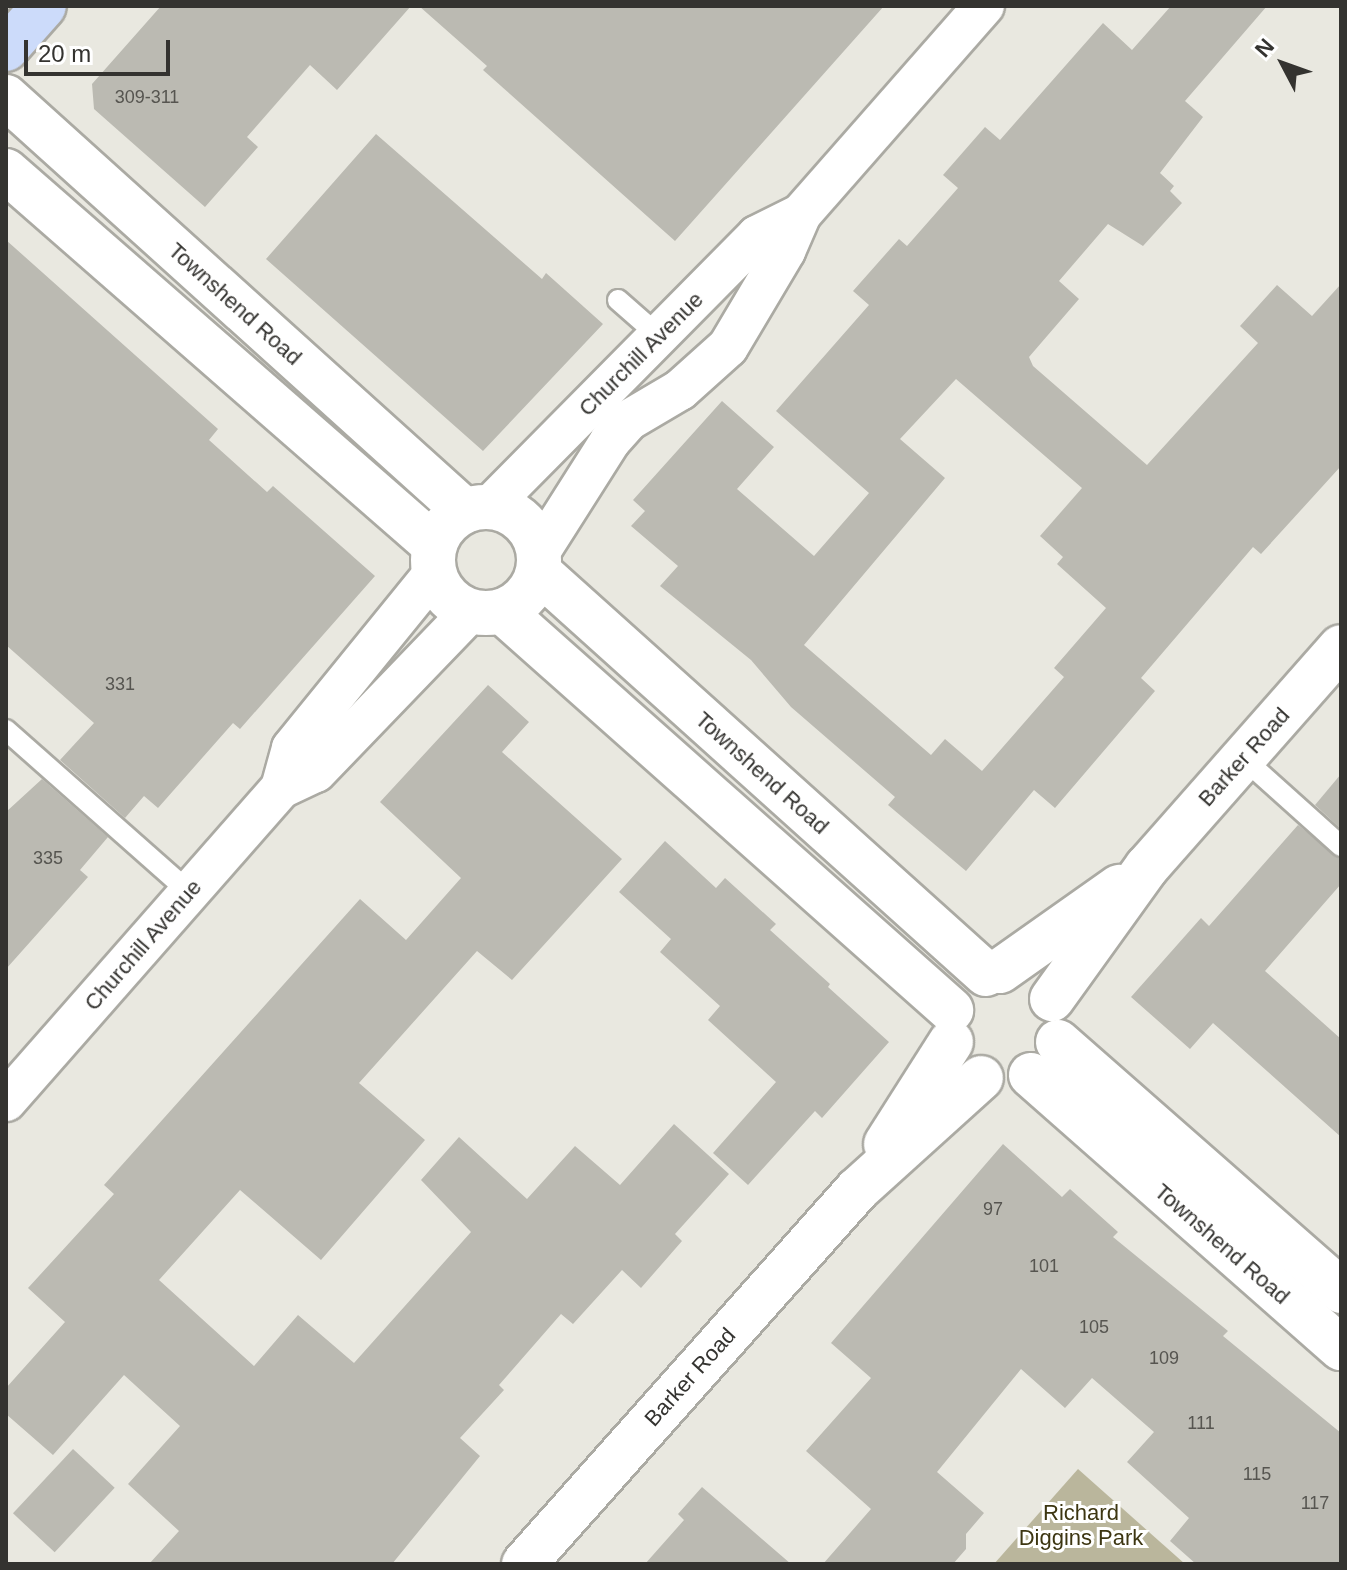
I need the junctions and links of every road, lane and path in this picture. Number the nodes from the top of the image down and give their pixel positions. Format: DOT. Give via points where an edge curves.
graph roads {
  1 [pos="44,6"];
  2 [pos="984,6"];
  3 [pos="6,49"];
  4 [pos="6,97"];
  5 [pos="6,171"];
  6 [pos="801,214"];
  7 [pos="618,300"];
  8 [pos="659,336"];
  9 [pos="478,508"];
  10 [pos="434,559"];
  11 [pos="539,562"];
  12 [pos="487,611"];
  13 [pos="1341,647"];
  14 [pos="6,730"];
  15 [pos="1243,758"];
  16 [pos="281,788"];
  17 [pos="1341,846"];
  18 [pos="1147,867"];
  19 [pos="189,892"];
  20 [pos="993,973"];
  21 [pos="1052,999"];
  22 [pos="951,1026"];
  23 [pos="1058,1042"];
  24 [pos="1031,1075"];
  25 [pos="981,1078"];
  26 [pos="6,1101"];
  27 [pos="857,1190"];
  28 [pos="1341,1291"];
  29 [pos="1341,1348"];
  30 [pos="524,1564"];
  1 -- 3 [label="main road"];
  2 -- 6 [label="street, Churchill Avenue"];
  4 -- 9 [label="street, Townshend Road"];
  5 -- 10 [label="street"];
  6 -- 8 [label="street, Churchill Avenue" via="757,236"];
  6 -- 11 [label="street, Churchill Avenue" via="728,347 680,390 629,420 610,441"];
  7 -- 8 [label="lane"];
  8 -- 9 [label="street, Churchill Avenue"];
  9 -- 10 [label="street" via="451,519"];
  9 -- 11 [label="street" via="523,521"];
  10 -- 12 [label="street" via="441,590"];
  10 -- 16 [label="street, Churchill Avenue" via="292,748"];
  11 -- 12 [label="street" via="525,596"];
  11 -- 20 [label="street, Townshend Road"];
  12 -- 16 [label="street, Churchill Avenue" via="316,772"];
  12 -- 22 [label="street"];
  13 -- 15 [label="street, Barker Road"];
  14 -- 19 [label="lane"];
  15 -- 17 [label="lane"];
  15 -- 18 [label="street, Barker Road"];
  16 -- 19 [label="street, Churchill Avenue"];
  18 -- 20 [label="street, Barker Road"];
  18 -- 21 [label="street, Barker Road"];
  19 -- 26 [label="street, Churchill Avenue"];
  20 -- 21 [label="street" via="1030,977"];
  20 -- 22 [label="street" via="960,992"];
  21 -- 23 [label="street" via="1058,1012"];
  22 -- 25 [label="street" via="957,1057"];
  22 -- 27 [label="street, Barker Road"];
  23 -- 24 [label="street"];
  23 -- 28 [label="street, Townshend Road"];
  24 -- 25 [label="street" via="998,1082"];
  24 -- 29 [label="street, Townshend Road"];
  25 -- 27 [label="street, Barker Road"];
  27 -- 30 [label="street, Barker Road"];
}
